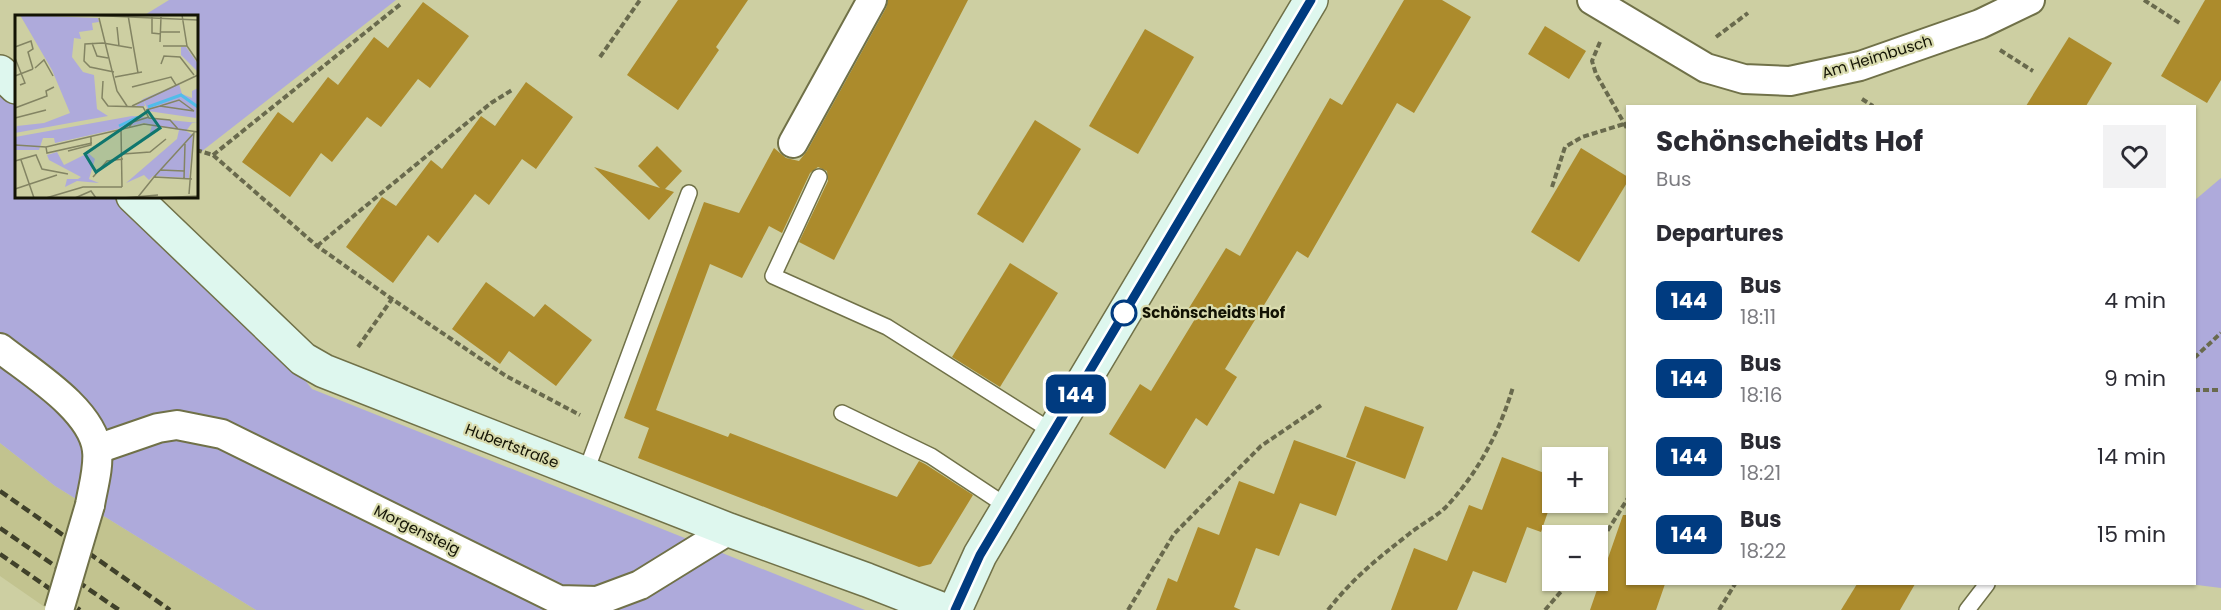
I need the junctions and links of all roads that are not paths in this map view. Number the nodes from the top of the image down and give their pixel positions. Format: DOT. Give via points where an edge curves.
graph roads {
  1 [pos="872,0"];
  2 [pos="1311,0"];
  3 [pos="1592,0"];
  4 [pos="2031,0"];
  5 [pos="0,72"];
  6 [pos="15,86"];
  7 [pos="793,143"];
  8 [pos="819,177"];
  9 [pos="689,193"];
  10 [pos="135,198"];
  11 [pos="0,348"];
  12 [pos="842,413"];
  13 [pos="1053,432"];
  14 [pos="97,449"];
  15 [pos="585,474"];
  16 [pos="1008,507"];
  17 [pos="729,530"];
  18 [pos="1986,585"];
  19 [pos="59,610"];
  20 [pos="944,610"];
  21 [pos="955,610"];
  22 [pos="1967,610"];
  1 -- 7 [label="street"];
  2 -- 13 [label="street"];
  3 -- 4 [label="street, Am Heimbusch" via="1706,68 1744,79 1790,81 1860,66 1980,24"];
  5 -- 6 [label="street"];
  8 -- 13 [label="lane" via="773,276 887,327"];
  9 -- 15 [label="lane"];
  10 -- 15 [label="street, Hubertstraße" via="303,359 343,379"];
  11 -- 14 [label="street" via="70,402 91,432"];
  12 -- 16 [label="lane" via="931,456"];
  13 -- 16 [label="street"];
  14 -- 17 [label="street, Morgensteig" via="177,425 222,434 559,600 597,601 640,585"];
  14 -- 19 [label="street, bridge" via="90,505"];
  15 -- 17 [label="street, Hubertstraße"];
  16 -- 21 [label="street"];
  17 -- 20 [label="street, Hubertstraße"];
  18 -- 22 [label="lane"];
}
